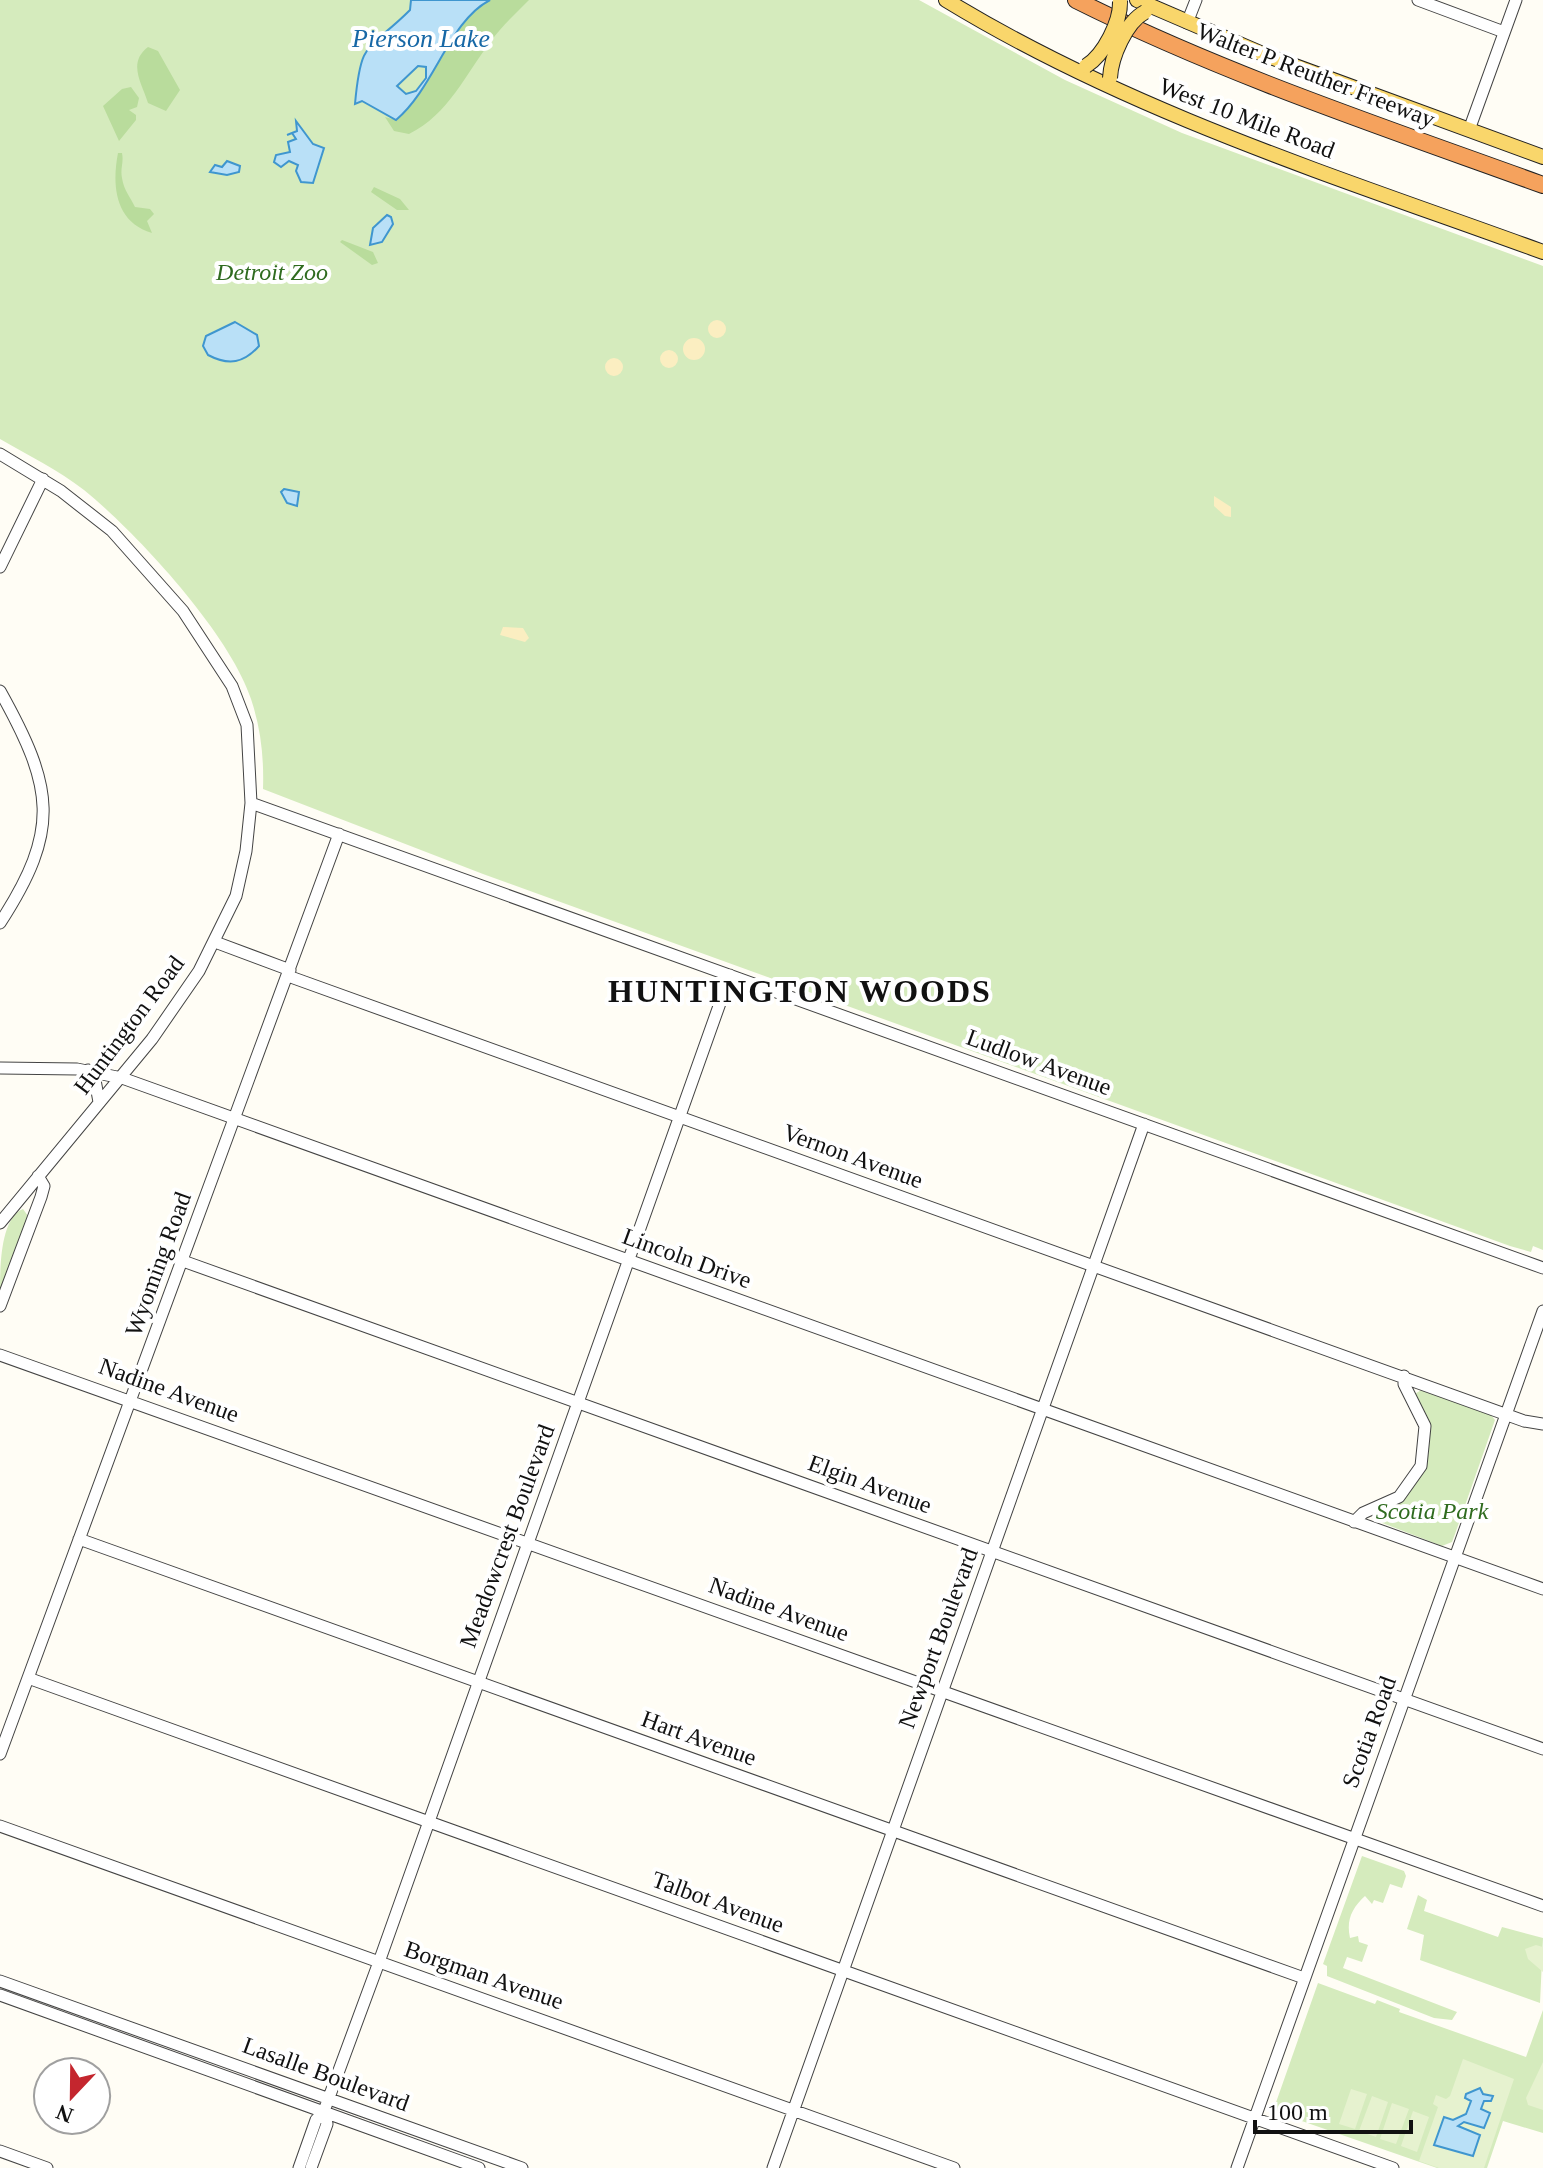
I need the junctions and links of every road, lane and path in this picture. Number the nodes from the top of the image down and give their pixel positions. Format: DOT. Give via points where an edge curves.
graph roads {
  1 [pos="946,0"];
  2 [pos="1076,0"];
  3 [pos="1120,0"];
  4 [pos="1196,0"];
  5 [pos="1418,0"];
  6 [pos="1516,0"];
  7 [pos="1147,8"];
  8 [pos="1187,23"];
  9 [pos="1504,32"];
  10 [pos="1069,67"];
  11 [pos="1112,83"];
  12 [pos="1469,130"];
  13 [pos="1543,157"];
  14 [pos="1543,185"];
  15 [pos="1543,252"];
  16 [pos="0,454"];
  17 [pos="43,479"];
  18 [pos="0,567"];
  19 [pos="0,691"];
  20 [pos="251,803"];
  21 [pos="339,834"];
  22 [pos="0,923"];
  23 [pos="215,942"];
  24 [pos="289,973"];
  25 [pos="730,975"];
  26 [pos="0,1068"];
  27 [pos="88,1070"];
  28 [pos="122,1078"];
  29 [pos="99,1102"];
  30 [pos="680,1117"];
  31 [pos="234,1119"];
  32 [pos="1144,1124"];
  33 [pos="38,1176"];
  34 [pos="18,1199"];
  35 [pos="35,1212"];
  36 [pos="0,1223"];
  37 [pos="629,1260"];
  38 [pos="183,1261"];
  39 [pos="1093,1265"];
  40 [pos="1543,1268"];
  41 [pos="0,1306"];
  42 [pos="1543,1311"];
  43 [pos="0,1355"];
  44 [pos="1404,1376"];
  45 [pos="131,1399"];
  46 [pos="578,1403"];
  47 [pos="1042,1410"];
  48 [pos="1506,1414"];
  49 [pos="1543,1424"];
  50 [pos="1354,1522"];
  51 [pos="79,1539"];
  52 [pos="528,1542"];
  53 [pos="992,1551"];
  54 [pos="1454,1558"];
  55 [pos="1543,1589"];
  56 [pos="28,1678"];
  57 [pos="478,1682"];
  58 [pos="942,1692"];
  59 [pos="1404,1699"];
  60 [pos="1543,1749"];
  61 [pos="0,1754"];
  62 [pos="428,1822"];
  63 [pos="0,1826"];
  64 [pos="892,1831"];
  65 [pos="1354,1839"];
  66 [pos="1543,1906"];
  67 [pos="379,1962"];
  68 [pos="842,1970"];
  69 [pos="1304,1978"];
  70 [pos="0,1981"];
  71 [pos="0,1995"];
  72 [pos="118,2023"];
  73 [pos="113,2036"];
  74 [pos="329,2099"];
  75 [pos="324,2111"];
  76 [pos="793,2111"];
  77 [pos="1254,2119"];
  78 [pos="0,2151"];
  79 [pos="47,2168"];
  80 [pos="299,2168"];
  81 [pos="311,2168"];
  82 [pos="479,2168"];
  83 [pos="520,2168"];
  84 [pos="773,2168"];
  85 [pos="954,2168"];
  86 [pos="1237,2168"];
  87 [pos="1393,2168"];
  1 -- 10 [label="main road, West 10 Mile Road"];
  2 -- 14 [label="highway, Walter P Reuther Freeway" via="1265,84"];
  3 -- 10 [label="main road, bridge" via="1118,17 1100,54 1086,66"];
  4 -- 8 [label="street"];
  5 -- 9 [label="street"];
  6 -- 9 [label="street"];
  7 -- 8 [label="main road"];
  7 -- 11 [label="main road, bridge" via="1130,25 1112,62"];
  8 -- 12 [label="main road"];
  9 -- 12 [label="street"];
  10 -- 11 [label="main road, West 10 Mile Road"];
  11 -- 15 [label="main road, West 10 Mile Road" via="1244,143"];
  12 -- 13 [label="main road"];
  16 -- 17 [label="street, Huntington Road"];
  17 -- 18 [label="street"];
  17 -- 20 [label="street, Huntington Road" via="112,531 211,650 247,725"];
  19 -- 22 [label="street" via="36,768 44,817 34,865"];
  20 -- 21 [label="street, Ludlow Avenue"];
  20 -- 23 [label="street, Huntington Road" via="242,874"];
  21 -- 24 [label="street, Wyoming Road"];
  21 -- 25 [label="street, Ludlow Avenue"];
  23 -- 24 [label="street, Vernon Avenue"];
  23 -- 28 [label="street, Huntington Road" via="183,998"];
  24 -- 30 [label="street, Vernon Avenue"];
  24 -- 31 [label="street, Wyoming Road"];
  25 -- 30 [label="street, Meadowcrest Boulevard"];
  25 -- 32 [label="street, Ludlow Avenue"];
  26 -- 27 [label="street, Lincoln Drive"];
  27 -- 28 [label="street, Lincoln Drive"];
  27 -- 29 [label="street"];
  28 -- 29 [label="street, Huntington Road"];
  28 -- 31 [label="street, Lincoln Drive"];
  29 -- 33 [label="street, Huntington Road"];
  30 -- 37 [label="street, Meadowcrest Boulevard"];
  30 -- 39 [label="street, Vernon Avenue"];
  31 -- 37 [label="street, Lincoln Drive"];
  31 -- 38 [label="street, Wyoming Road"];
  32 -- 39 [label="street, Newport Boulevard"];
  32 -- 40 [label="street, Ludlow Avenue"];
  33 -- 34 [label="street, Huntington Road"];
  33 -- 35 [label="street" via="44,1186"];
  34 -- 35 [label="street"];
  34 -- 36 [label="street, Huntington Road"];
  35 -- 41 [label="street"];
  37 -- 46 [label="street, Meadowcrest Boulevard"];
  37 -- 47 [label="street, Lincoln Drive"];
  38 -- 45 [label="street, Wyoming Road"];
  38 -- 46 [label="street, Elgin Avenue"];
  39 -- 44 [label="street, Vernon Avenue"];
  39 -- 47 [label="street, Newport Boulevard"];
  42 -- 48 [label="street, Scotia Road"];
  43 -- 45 [label="street, Nadine Avenue"];
  44 -- 48 [label="street, Vernon Avenue"];
  44 -- 50 [label="street" via="1425,1426 1421,1466 1399,1497"];
  45 -- 51 [label="street, Wyoming Road"];
  45 -- 52 [label="street, Nadine Avenue"];
  46 -- 52 [label="street, Meadowcrest Boulevard"];
  46 -- 53 [label="street, Elgin Avenue"];
  47 -- 50 [label="street, Lincoln Drive"];
  47 -- 53 [label="street, Newport Boulevard"];
  48 -- 49 [label="street, Vernon Avenue"];
  48 -- 54 [label="street, Scotia Road"];
  50 -- 54 [label="street, Lincoln Drive"];
  51 -- 56 [label="street, Wyoming Road"];
  51 -- 57 [label="street, Hart Avenue"];
  52 -- 57 [label="street, Meadowcrest Boulevard"];
  52 -- 58 [label="street, Nadine Avenue"];
  53 -- 58 [label="street, Newport Boulevard"];
  53 -- 59 [label="street, Elgin Avenue"];
  54 -- 55 [label="street, Lincoln Drive"];
  54 -- 59 [label="street, Scotia Road"];
  56 -- 61 [label="street, Wyoming Road"];
  56 -- 62 [label="street, Talbot Avenue"];
  57 -- 62 [label="street, Meadowcrest Boulevard"];
  57 -- 64 [label="street, Hart Avenue"];
  58 -- 64 [label="street, Newport Boulevard"];
  58 -- 65 [label="street, Nadine Avenue"];
  59 -- 60 [label="street, Elgin Avenue"];
  59 -- 65 [label="street, Scotia Road"];
  62 -- 67 [label="street, Meadowcrest Boulevard"];
  62 -- 68 [label="street, Talbot Avenue"];
  63 -- 67 [label="street, Borgman Avenue"];
  64 -- 68 [label="street, Newport Boulevard"];
  64 -- 69 [label="street, Hart Avenue"];
  65 -- 66 [label="street, Nadine Avenue"];
  65 -- 69 [label="street, Scotia Road"];
  67 -- 74 [label="street, Meadowcrest Boulevard"];
  67 -- 76 [label="street, Borgman Avenue"];
  68 -- 76 [label="street, Newport Boulevard"];
  68 -- 77 [label="street, Talbot Avenue"];
  69 -- 77 [label="street, Scotia Road"];
  70 -- 72 [label="street, Lasalle Boulevard"];
  71 -- 73 [label="street, Lasalle Boulevard"];
  72 -- 73 [label="street"];
  72 -- 74 [label="street, Lasalle Boulevard"];
  73 -- 75 [label="street, Lasalle Boulevard"];
  74 -- 75 [label="street, Meadowcrest Boulevard"];
  74 -- 83 [label="street, Lasalle Boulevard"];
  75 -- 80 [label="street, Meadowcrest Boulevard"];
  75 -- 81 [label="street, Meadowcrest Boulevard" via="327,2124"];
  75 -- 82 [label="street, Lasalle Boulevard"];
  76 -- 84 [label="street, Newport Boulevard"];
  76 -- 85 [label="street, Borgman Avenue"];
  77 -- 86 [label="street, Scotia Road"];
  77 -- 87 [label="street, Talbot Avenue"];
  78 -- 79 [label="street"];
}
